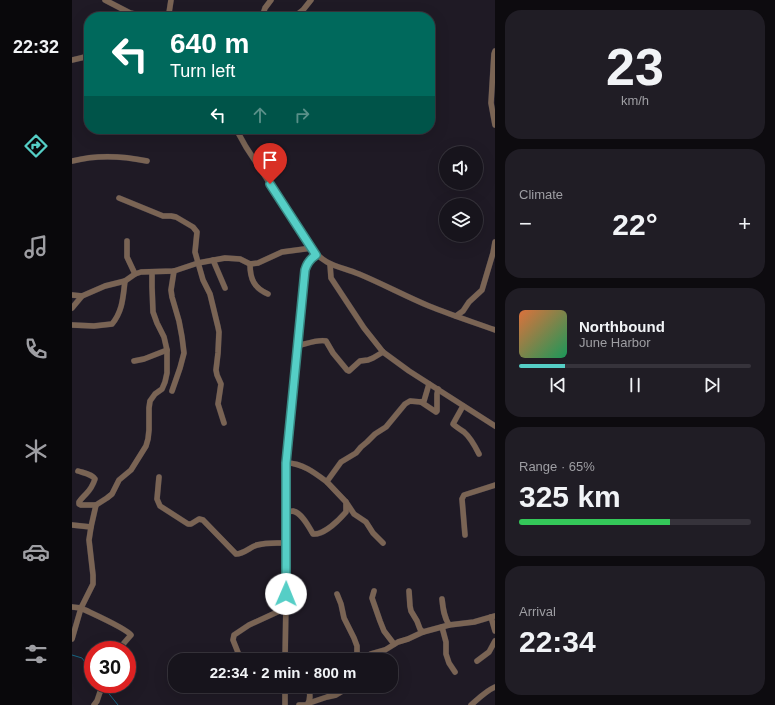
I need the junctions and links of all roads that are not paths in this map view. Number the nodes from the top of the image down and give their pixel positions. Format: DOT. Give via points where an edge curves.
graph roads {
  1 [pos="105,0"];
  2 [pos="171,0"];
  3 [pos="271,0"];
  4 [pos="311,0"];
  5 [pos="128,12"];
  6 [pos="169,12"];
  7 [pos="264,12"];
  8 [pos="300,12"];
  9 [pos="495,51"];
  10 [pos="84,57"];
  11 [pos="72,60"];
  12 [pos="495,125"];
  13 [pos="239,134"];
  14 [pos="72,161"];
  15 [pos="146,161"];
  16 [pos="119,198"];
  17 [pos="127,241"];
  18 [pos="495,242"];
  19 [pos="312,248"];
  20 [pos="494,253"];
  21 [pos="316,255"];
  22 [pos="213,260"];
  23 [pos="198,263"];
  24 [pos="250,264"];
  25 [pos="330,264"];
  26 [pos="174,271"];
  27 [pos="152,272"];
  28 [pos="135,274"];
  29 [pos="125,281"];
  30 [pos="225,288"];
  31 [pos="268,294"];
  32 [pos="72,295"];
  33 [pos="82,296"];
  34 [pos="72,308"];
  35 [pos="456,316"];
  36 [pos="72,325"];
  37 [pos="495,330"];
  38 [pos="297,346"];
  39 [pos="167,350"];
  40 [pos="383,352"];
  41 [pos="134,362"];
  42 [pos="429,384"];
  43 [pos="438,389"];
  44 [pos="172,391"];
  45 [pos="421,402"];
  46 [pos="464,406"];
  47 [pos="224,423"];
  48 [pos="495,426"];
  49 [pos="479,454"];
  50 [pos="286,463"];
  51 [pos="78,471"];
  52 [pos="159,477"];
  53 [pos="327,482"];
  54 [pos="495,486"];
  55 [pos="346,502"];
  56 [pos="96,505"];
  57 [pos="286,512"];
  58 [pos="72,526"];
  59 [pos="91,527"];
  60 [pos="465,535"];
  61 [pos="287,543"];
  62 [pos="383,543"];
  63 [pos="374,590"];
  64 [pos="409,591"];
  65 [pos="337,594"];
  66 [pos="442,599"];
  67 [pos="72,607"];
  68 [pos="81,608"];
  69 [pos="286,608"];
  70 [pos="493,617"];
  71 [pos="450,625"];
  72 [pos="442,627"];
  73 [pos="495,631"];
  74 [pos="423,632"];
  75 [pos="72,639"];
  76 [pos="126,641"];
  77 [pos="495,641"];
  78 [pos="394,644"];
  79 [pos="238,653"];
  80 [pos="286,653"];
  81 [pos="357,653"];
  82 [pos="374,653"];
  83 [pos="477,661"];
  84 [pos="455,672"];
  85 [pos="495,686"];
  86 [pos="100,693"];
  87 [pos="285,693"];
  88 [pos="310,693"];
  89 [pos="339,693"];
  90 [pos="308,704"];
  91 [pos="94,705"];
  92 [pos="285,705"];
  93 [pos="299,705"];
  94 [pos="471,705"];
  1 -- 5 [label="street"];
  2 -- 6 [label="street"];
  3 -- 7 [label="street"];
  4 -- 8 [label="street"];
  9 -- 12 [label="street" via="491,103"];
  10 -- 11 [label="street"];
  13 -- 19 [label="street"];
  14 -- 15 [label="street" via="99,158"];
  16 -- 23 [label="street" via="162,216 176,217 193,227 197,232 195,249"];
  17 -- 28 [label="street" via="127,258"];
  18 -- 20 [label="street"];
  19 -- 21 [label="street"];
  19 -- 24 [label="street" via="282,252"];
  20 -- 35 [label="street" via="482,290"];
  21 -- 25 [label="street"];
  21 -- 38 [label="street" via="307,263 305,270"];
  22 -- 23 [label="street"];
  22 -- 24 [label="street" via="240,259"];
  22 -- 30 [label="street"];
  23 -- 26 [label="street"];
  23 -- 47 [label="street" via="210,294 219,332 216,370 221,384 218,404"];
  24 -- 31 [label="street" via="251,277 255,284"];
  25 -- 35 [label="street"];
  25 -- 40 [label="street" via="331,278"];
  26 -- 27 [label="street"];
  26 -- 44 [label="street" via="171,290 184,353"];
  27 -- 28 [label="street"];
  27 -- 39 [label="street" via="153,312"];
  28 -- 29 [label="street"];
  29 -- 33 [label="street"];
  29 -- 36 [label="street" via="123,304 112,324"];
  32 -- 33 [label="street"];
  33 -- 34 [label="street"];
  35 -- 37 [label="street"];
  38 -- 40 [label="street" via="323,340 349,371 360,361"];
  38 -- 50 [label="street"];
  39 -- 41 [label="street"];
  39 -- 56 [label="street" via="165,382 150,401 146,446 131,470 119,480 112,494"];
  40 -- 42 [label="street"];
  42 -- 43 [label="street"];
  42 -- 45 [label="street" via="425,399"];
  43 -- 45 [label="street" via="436,412"];
  43 -- 46 [label="street"];
  45 -- 53 [label="street" via="410,401 405,404 386,427 361,446 356,453 341,462"];
  46 -- 48 [label="street"];
  46 -- 49 [label="street" via="453,424 471,440"];
  50 -- 53 [label="street" via="311,470"];
  50 -- 57 [label="street"];
  51 -- 56 [label="street" via="95,479 79,504"];
  52 -- 61 [label="street" via="158,499 161,507 190,524 199,519 203,520 236,554 264,543"];
  53 -- 55 [label="street"];
  54 -- 60 [label="street" via="464,494 462,499"];
  55 -- 57 [label="street" via="346,512 317,534 313,534 298,514"];
  55 -- 62 [label="street" via="354,514 366,522"];
  56 -- 59 [label="street"];
  57 -- 61 [label="street"];
  58 -- 59 [label="street"];
  59 -- 68 [label="street" via="89,540 92,584"];
  61 -- 69 [label="street"];
  63 -- 78 [label="street" via="372,598 380,621"];
  64 -- 74 [label="street" via="411,611"];
  65 -- 81 [label="street" via="344,618 357,646"];
  66 -- 71 [label="street" via="443,612"];
  67 -- 68 [label="street"];
  68 -- 75 [label="street"];
  68 -- 76 [label="street" via="130,633"];
  69 -- 79 [label="street" via="234,635 233,640"];
  69 -- 80 [label="street"];
  70 -- 71 [label="street"];
  70 -- 73 [label="street"];
  71 -- 72 [label="street"];
  72 -- 74 [label="street"];
  72 -- 84 [label="street" via="446,654"];
  74 -- 78 [label="street"];
  77 -- 83 [label="street" via="489,652"];
  78 -- 82 [label="street"];
  85 -- 94 [label="street"];
  86 -- 91 [label="street"];
  87 -- 92 [label="street"];
  88 -- 90 [label="street"];
  89 -- 90 [label="street"];
  90 -- 93 [label="street"];
}
